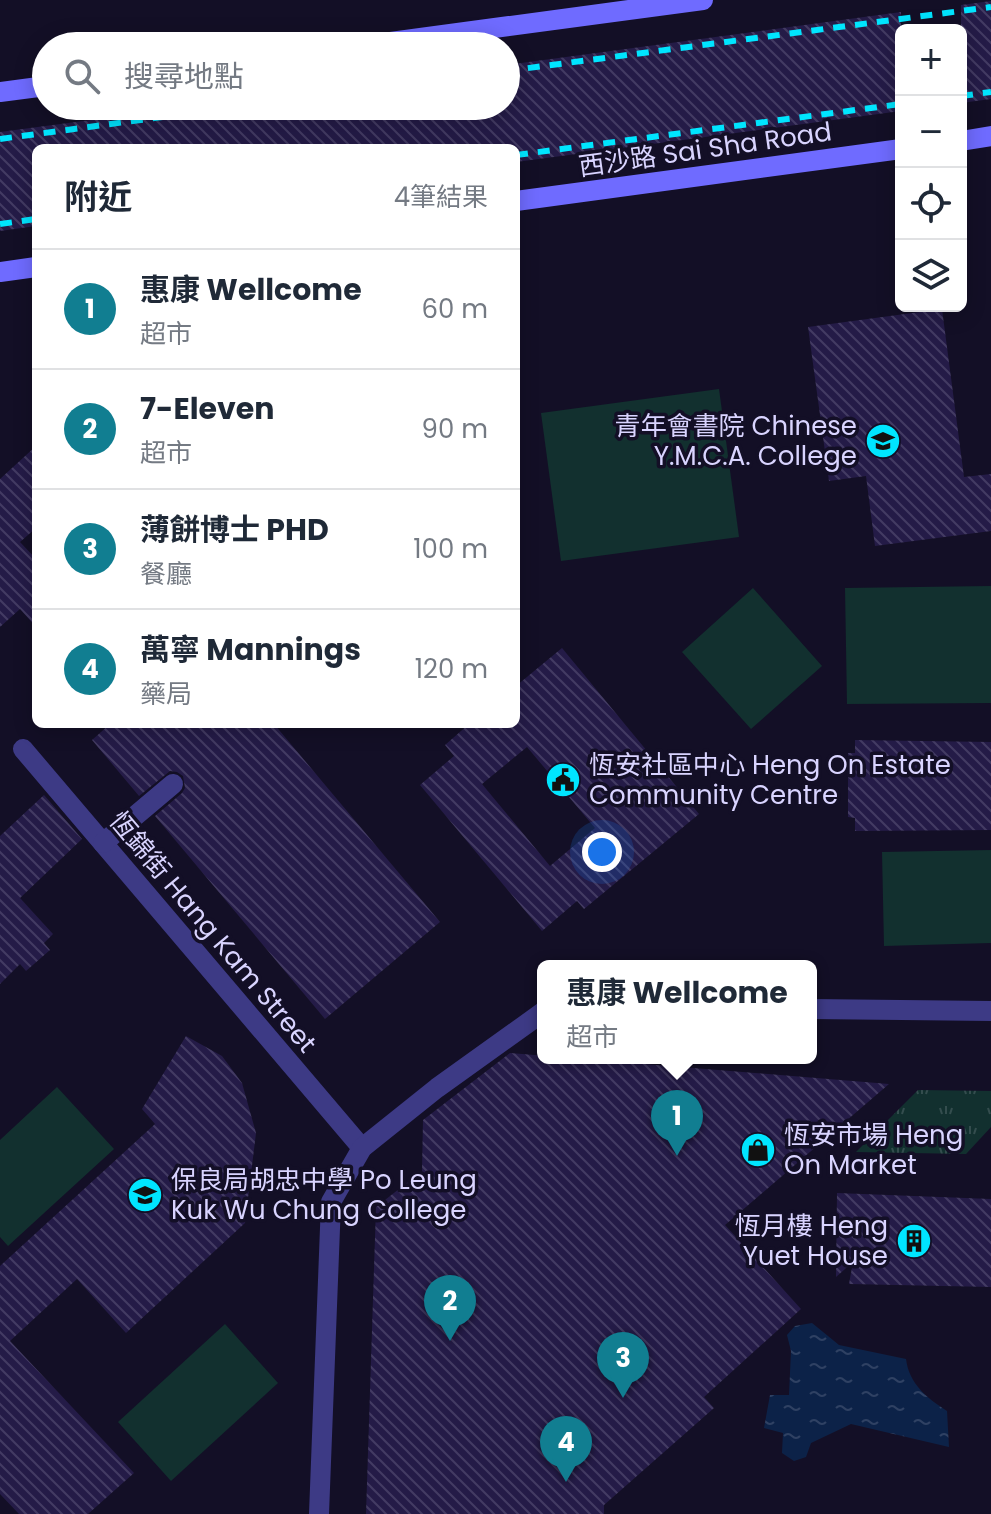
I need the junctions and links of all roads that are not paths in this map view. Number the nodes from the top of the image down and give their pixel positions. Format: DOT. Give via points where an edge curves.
graph roads {
  1 [pos="703,0"];
  2 [pos="465,32"];
  3 [pos="32,88"];
  4 [pos="0,92"];
  5 [pos="991,136"];
  6 [pos="967,140"];
  7 [pos="895,150"];
  8 [pos="520,200"];
  9 [pos="32,268"];
  10 [pos="0,272"];
  11 [pos="23,749"];
  12 [pos="173,784"];
  13 [pos="103,843"];
  14 [pos="817,1009"];
  15 [pos="991,1011"];
  16 [pos="537,1016"];
  17 [pos="362,1148"];
  18 [pos="319,1514"];
  1 -- 2 [label="main road"];
  3 -- 4 [label="main road"];
  5 -- 6 [label="main road"];
  7 -- 8 [label="main road, 西沙路 Sai Sha Road"];
  9 -- 10 [label="main road"];
  11 -- 13 [label="lane, 恆錦街 Hang Kam Street"];
  12 -- 13 [label="lane"];
  13 -- 17 [label="lane, 恆錦街 Hang Kam Street"];
  14 -- 15 [label="lane"];
  16 -- 17 [label="lane"];
  17 -- 18 [label="lane" via="331,1202"];
}
